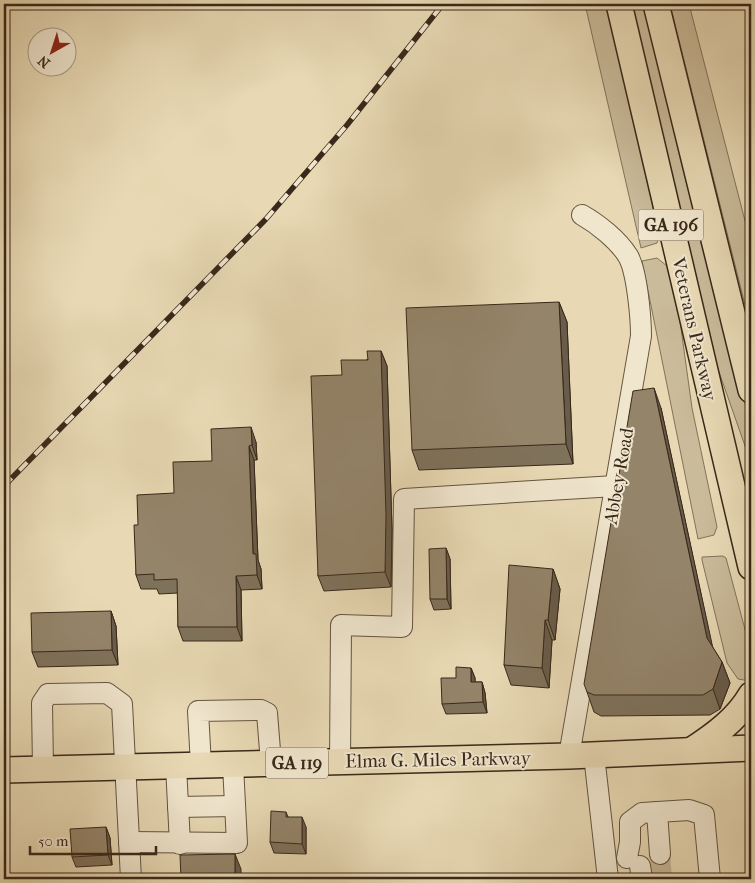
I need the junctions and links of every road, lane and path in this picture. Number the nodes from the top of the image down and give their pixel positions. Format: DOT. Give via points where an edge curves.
graph roads {
  1 [pos="620,4"];
  2 [pos="656,4"];
  3 [pos="582,215"];
  4 [pos="751,390"];
  5 [pos="615,486"];
  6 [pos="751,567"];
  7 [pos="751,695"];
  8 [pos="751,748"];
  9 [pos="692,750"];
  10 [pos="594,755"];
  11 [pos="569,756"];
  12 [pos="340,762"];
  13 [pos="271,763"];
  14 [pos="201,765"];
  15 [pos="233,765"];
  16 [pos="125,766"];
  17 [pos="176,766"];
  18 [pos="43,768"];
  19 [pos="4,770"];
  20 [pos="235,806"];
  21 [pos="178,807"];
  22 [pos="657,812"];
  23 [pos="129,842"];
  24 [pos="180,844"];
  25 [pos="660,854"];
  26 [pos="633,865"];
  27 [pos="131,879"];
  28 [pos="608,879"];
  29 [pos="710,879"];
  1 -- 6 [label="main road, Veterans Parkway / GA 196"];
  2 -- 4 [label="main road, Veterans Parkway / GA 196"];
  3 -- 5 [label="street, Abbey Road" via="604,231 628,257 641,321 639,357"];
  5 -- 11 [label="street, Abbey Road"];
  5 -- 12 [label="street" via="404,499 402,626 341,626"];
  7 -- 9 [label="main road" via="744,708 729,722"];
  8 -- 9 [label="main road, Elma G. Miles Parkway / GA 119"];
  9 -- 10 [label="main road, Elma G. Miles Parkway / GA 119"];
  10 -- 11 [label="main road, Elma G. Miles Parkway / GA 119"];
  10 -- 28 [label="street"];
  11 -- 12 [label="main road, Elma G. Miles Parkway / GA 119"];
  12 -- 13 [label="main road, Elma G. Miles Parkway / GA 119"];
  13 -- 14 [label="street" via="267,712 198,711"];
  13 -- 15 [label="main road, Elma G. Miles Parkway / GA 119"];
  14 -- 15 [label="main road, Elma G. Miles Parkway / GA 119"];
  14 -- 17 [label="main road, Elma G. Miles Parkway / GA 119"];
  15 -- 20 [label="street"];
  16 -- 17 [label="main road, Elma G. Miles Parkway / GA 119"];
  16 -- 18 [label="main road, Elma G. Miles Parkway / GA 119"];
  16 -- 18 [label="street" via="122,704 107,693 48,694 42,703"];
  16 -- 23 [label="street"];
  17 -- 21 [label="street"];
  18 -- 19 [label="main road, Elma G. Miles Parkway / GA 119"];
  20 -- 21 [label="street"];
  20 -- 24 [label="street" via="237,843"];
  21 -- 24 [label="street"];
  22 -- 25 [label="street"];
  22 -- 26 [label="street" via="642,813 630,822"];
  22 -- 29 [label="street" via="689,810 704,815"];
  23 -- 24 [label="street"];
  23 -- 27 [label="street"];
}
